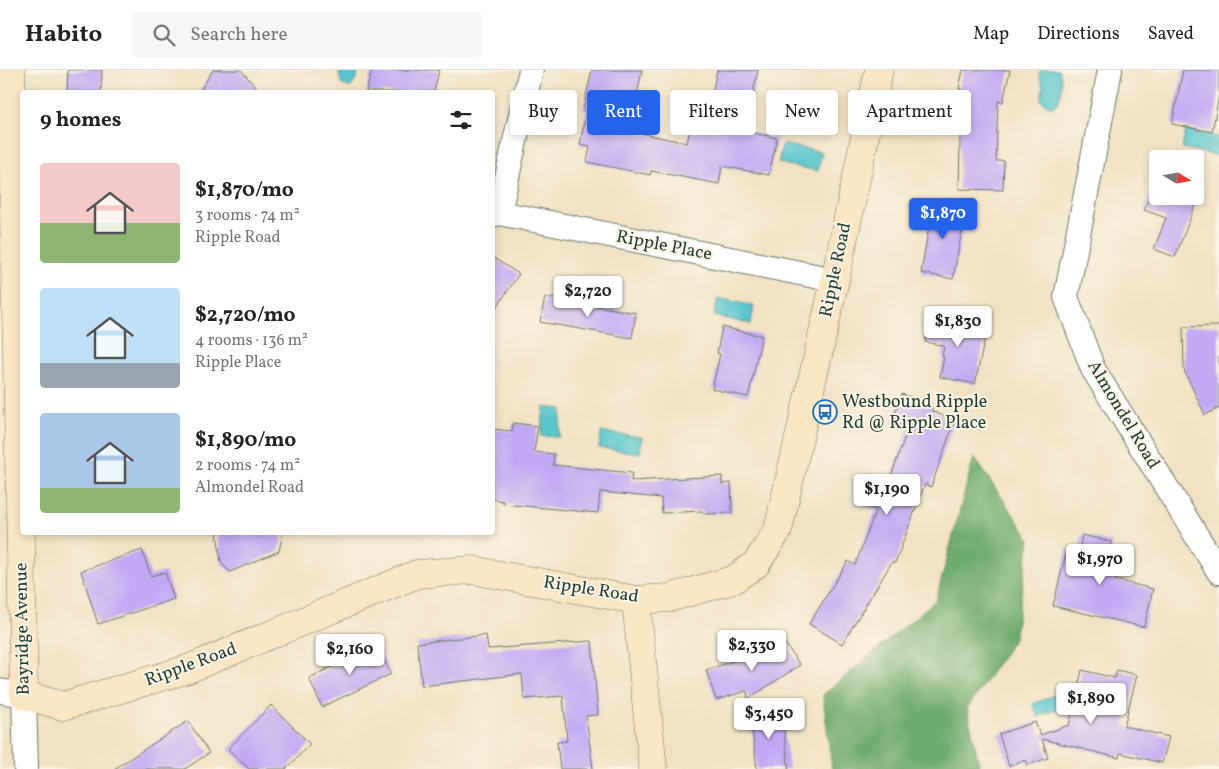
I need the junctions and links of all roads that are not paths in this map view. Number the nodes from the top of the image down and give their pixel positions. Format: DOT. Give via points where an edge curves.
graph roads {
  1 [pos="11,70"];
  2 [pos="531,70"];
  3 [pos="879,70"];
  4 [pos="1110,70"];
  5 [pos="496,214"];
  6 [pos="835,280"];
  7 [pos="1219,572"];
  8 [pos="636,600"];
  9 [pos="12,693"];
  10 [pos="26,769"];
  11 [pos="653,769"];
  1 -- 9 [label="street, Bayridge Avenue"];
  2 -- 5 [label="street"];
  3 -- 6 [label="street, Ripple Road"];
  4 -- 7 [label="street, Almondel Road" via="1066,297 1093,369"];
  5 -- 6 [label="street, Ripple Place"];
  6 -- 8 [label="street, Ripple Road" via="778,530 756,564 733,580 669,598"];
  8 -- 9 [label="street, Ripple Road" via="472,570 417,574 188,669 63,706"];
  8 -- 11 [label="street"];
  9 -- 10 [label="street, Bayridge Avenue"];
}
